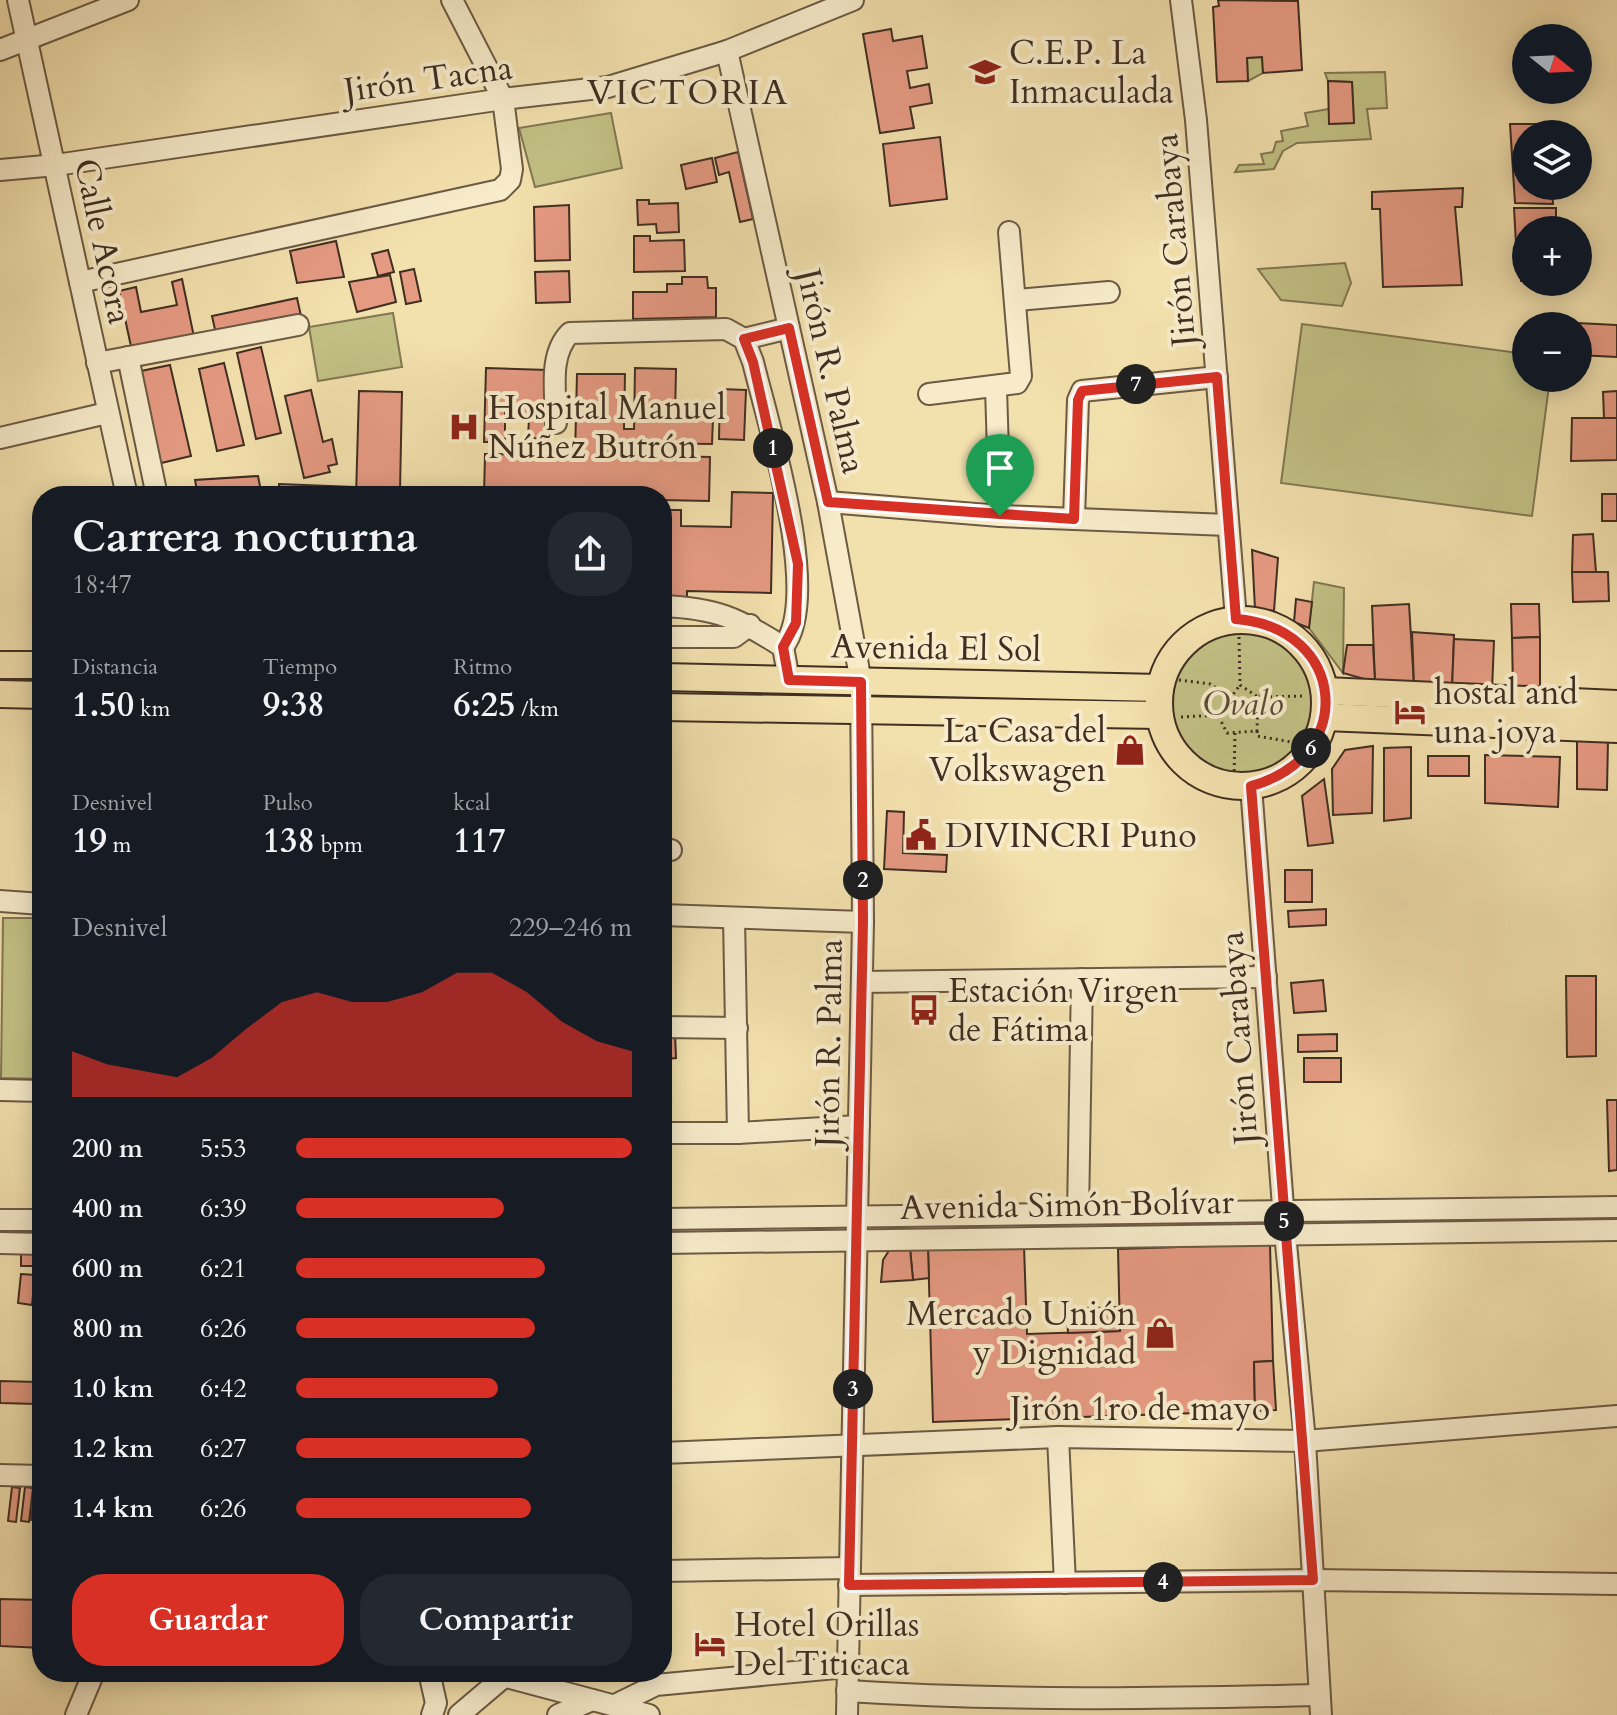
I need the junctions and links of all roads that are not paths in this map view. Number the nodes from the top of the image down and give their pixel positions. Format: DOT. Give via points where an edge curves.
graph roads {
  1 [pos="18,0"];
  2 [pos="128,0"];
  3 [pos="452,0"];
  4 [pos="1181,0"];
  5 [pos="847,1"];
  6 [pos="28,41"];
  7 [pos="0,50"];
  8 [pos="727,51"];
  9 [pos="503,99"];
  10 [pos="56,165"];
  11 [pos="0,170"];
  12 [pos="1009,232"];
  13 [pos="80,282"];
  14 [pos="1109,292"];
  15 [pos="1017,300"];
  16 [pos="298,325"];
  17 [pos="789,328"];
  18 [pos="744,339"];
  19 [pos="128,357"];
  20 [pos="97,363"];
  21 [pos="1217,377"];
  22 [pos="996,388"];
  23 [pos="929,394"];
  24 [pos="107,413"];
  25 [pos="556,423"];
  26 [pos="0,438"];
  27 [pos="125,486"];
  28 [pos="155,486"];
  29 [pos="828,502"];
  30 [pos="1000,516"];
  31 [pos="1074,519"];
  32 [pos="1228,525"];
  33 [pos="672,607"];
  34 [pos="1238,624"];
  35 [pos="750,625"];
  36 [pos="672,637"];
  37 [pos="783,647"];
  38 [pos="0,665"];
  39 [pos="32,665"];
  40 [pos="672,677"];
  41 [pos="789,680"];
  42 [pos="861,682"];
  43 [pos="1166,682"];
  44 [pos="0,694"];
  45 [pos="32,695"];
  46 [pos="1322,701"];
  47 [pos="1617,704"];
  48 [pos="672,707"];
  49 [pos="862,711"];
  50 [pos="1164,717"];
  51 [pos="1617,729"];
  52 [pos="1243,782"];
  53 [pos="0,901"];
  54 [pos="32,903"];
  55 [pos="672,915"];
  56 [pos="734,918"];
  57 [pos="863,922"];
  58 [pos="1266,977"];
  59 [pos="1082,979"];
  60 [pos="862,982"];
  61 [pos="672,1027"];
  62 [pos="737,1028"];
  63 [pos="0,1090"];
  64 [pos="32,1091"];
  65 [pos="859,1126"];
  66 [pos="672,1133"];
  67 [pos="738,1133"];
  68 [pos="1617,1207"];
  69 [pos="1283,1211"];
  70 [pos="1078,1213"];
  71 [pos="856,1215"];
  72 [pos="672,1219"];
  73 [pos="0,1220"];
  74 [pos="32,1220"];
  75 [pos="1617,1230"];
  76 [pos="1285,1233"];
  77 [pos="856,1240"];
  78 [pos="0,1243"];
  79 [pos="672,1243"];
  80 [pos="32,1244"];
  81 [pos="1617,1416"];
  82 [pos="1058,1437"];
  83 [pos="1305,1441"];
  84 [pos="852,1446"];
  85 [pos="672,1453"];
  86 [pos="0,1475"];
  87 [pos="32,1476"];
  88 [pos="672,1571"];
  89 [pos="849,1577"];
  90 [pos="1313,1580"];
  91 [pos="1065,1583"];
  92 [pos="1617,1584"];
  93 [pos="847,1667"];
  94 [pos="90,1682"];
  95 [pos="431,1682"];
  96 [pos="490,1682"];
  97 [pos="530,1682"];
  98 [pos="847,1691"];
  99 [pos="592,1700"];
  100 [pos="615,1705"];
  101 [pos="1320,1705"];
  102 [pos="952,1706"];
  103 [pos="1107,1708"];
  104 [pos="76,1715"];
  105 [pos="432,1715"];
  106 [pos="459,1715"];
  107 [pos="558,1715"];
  108 [pos="649,1715"];
  109 [pos="847,1715"];
  1 -- 6 [label="street, Calle Acora"];
  2 -- 6 [label="street"];
  3 -- 9 [label="street"];
  4 -- 21 [label="street, Jirón Carabaya"];
  5 -- 8 [label="street, Jirón Tacna"];
  6 -- 7 [label="street"];
  6 -- 10 [label="street, Calle Acora"];
  8 -- 9 [label="street, Jirón Tacna" via="608,87"];
  8 -- 17 [label="street, Jirón R. Palma"];
  9 -- 10 [label="street, Jirón Tacna"];
  9 -- 13 [label="street" via="512,169 500,190"];
  10 -- 11 [label="street, Jirón Tacna"];
  10 -- 13 [label="street, Calle Acora"];
  12 -- 15 [label="street"];
  13 -- 20 [label="street, Calle Acora"];
  14 -- 15 [label="street"];
  15 -- 22 [label="street" via="1021,376 1017,383"];
  16 -- 19 [label="street"];
  17 -- 18 [label="street"];
  17 -- 29 [label="street, Jirón R. Palma"];
  18 -- 25 [label="street" via="726,329 570,333 559,343 556,356"];
  18 -- 37 [label="street" via="798,564 796,623"];
  19 -- 20 [label="street"];
  19 -- 28 [label="street"];
  20 -- 24 [label="street, Calle Acora"];
  21 -- 31 [label="street" via="1082,391"];
  21 -- 32 [label="street, Jirón Carabaya"];
  22 -- 23 [label="street"];
  22 -- 30 [label="street"];
  24 -- 26 [label="street"];
  24 -- 27 [label="street, Calle Acora"];
  29 -- 30 [label="street"];
  29 -- 42 [label="street, Jirón R. Palma"];
  30 -- 31 [label="street"];
  31 -- 32 [label="street"];
  32 -- 34 [label="street, Jirón Carabaya"];
  33 -- 35 [label="street" via="710,609"];
  34 -- 43 [label="main road" via="1210,625 1186,640 1169,662"];
  34 -- 46 [label="main road" via="1261,621 1285,630 1304,646 1318,667"];
  35 -- 36 [label="street" via="734,637"];
  35 -- 37 [label="street"];
  37 -- 41 [label="street"];
  38 -- 39 [label="main road"];
  40 -- 41 [label="main road, Avenida El Sol"];
  41 -- 42 [label="main road, Avenida El Sol"];
  42 -- 43 [label="main road, Avenida El Sol"];
  42 -- 49 [label="street, Jirón R. Palma"];
  43 -- 50 [label="main road"];
  44 -- 45 [label="main road"];
  46 -- 47 [label="main road"];
  46 -- 51 [label="main road"];
  46 -- 52 [label="main road" via="1316,742 1299,764 1277,779"];
  48 -- 49 [label="main road, Avenida El Sol"];
  49 -- 50 [label="main road, Avenida El Sol"];
  49 -- 57 [label="street, Jirón R. Palma"];
  50 -- 52 [label="main road" via="1167,740 1181,761 1202,777 1226,785"];
  52 -- 58 [label="street, Jirón Carabaya"];
  53 -- 54 [label="street"];
  55 -- 56 [label="street"];
  56 -- 57 [label="street"];
  56 -- 62 [label="street"];
  57 -- 60 [label="street, Jirón R. Palma"];
  58 -- 59 [label="street"];
  58 -- 69 [label="street, Jirón Carabaya"];
  59 -- 60 [label="street"];
  59 -- 70 [label="street"];
  60 -- 65 [label="street, Jirón R. Palma"];
  61 -- 62 [label="street"];
  62 -- 67 [label="street"];
  63 -- 64 [label="street"];
  65 -- 67 [label="street"];
  65 -- 71 [label="street, Jirón R. Palma"];
  66 -- 67 [label="street"];
  68 -- 69 [label="street, Avenida Simón Bolívar"];
  69 -- 70 [label="street, Avenida Simón Bolívar"];
  69 -- 76 [label="street, Jirón Carabaya"];
  70 -- 71 [label="street, Avenida Simón Bolívar"];
  71 -- 72 [label="street, Avenida Simón Bolívar"];
  71 -- 77 [label="street, Jirón R. Palma"];
  73 -- 74 [label="street"];
  75 -- 76 [label="street, Avenida Simón Bolívar"];
  76 -- 77 [label="street, Avenida Simón Bolívar"];
  76 -- 83 [label="street, Jirón Carabaya"];
  77 -- 79 [label="street, Avenida Simón Bolívar"];
  77 -- 84 [label="street, Jirón R. Palma"];
  78 -- 80 [label="street"];
  81 -- 83 [label="street, Jirón 1ro de mayo"];
  82 -- 83 [label="street, Jirón 1ro de mayo"];
  82 -- 84 [label="street, Jirón 1ro de mayo"];
  82 -- 91 [label="street"];
  83 -- 90 [label="street, Jirón Carabaya"];
  84 -- 85 [label="street, Jirón 1ro de mayo"];
  84 -- 89 [label="street, Jirón R. Palma"];
  86 -- 87 [label="street"];
  88 -- 89 [label="street"];
  89 -- 91 [label="street"];
  89 -- 93 [label="street, Jirón R. Palma"];
  90 -- 91 [label="street"];
  90 -- 92 [label="street"];
  90 -- 101 [label="street, Jirón Carabaya"];
  93 -- 98 [label="street, Jirón R. Palma"];
  93 -- 100 [label="street" via="656,1685"];
  94 -- 104 [label="street"];
  95 -- 105 [label="street" via="436,1703"];
  96 -- 106 [label="street"];
  97 -- 99 [label="street"];
  98 -- 102 [label="street"];
  98 -- 109 [label="street, Jirón R. Palma"];
  99 -- 100 [label="street"];
  99 -- 107 [label="street"];
  100 -- 108 [label="street"];
  101 -- 103 [label="street"];
  102 -- 103 [label="street"];
}
